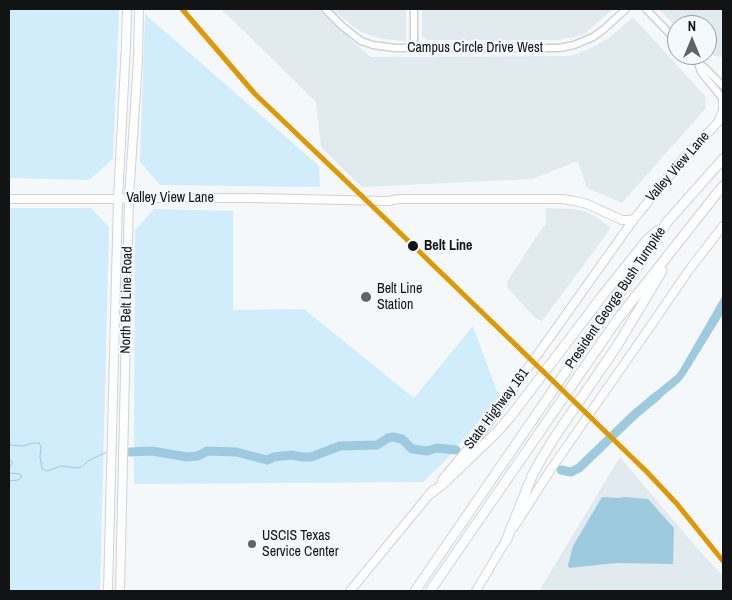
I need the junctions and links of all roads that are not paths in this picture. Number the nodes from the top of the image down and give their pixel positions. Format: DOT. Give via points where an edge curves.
graph roads {
  1 [pos="127,9"];
  2 [pos="139,9"];
  3 [pos="325,9"];
  4 [pos="414,9"];
  5 [pos="626,9"];
  6 [pos="646,9"];
  7 [pos="667,31"];
  8 [pos="414,48"];
  9 [pos="699,65"];
  10 [pos="701,65"];
  11 [pos="723,86"];
  12 [pos="723,99"];
  13 [pos="722,119"];
  14 [pos="723,159"];
  15 [pos="723,186"];
  16 [pos="129,198"];
  17 [pos="9,199"];
  18 [pos="118,199"];
  19 [pos="612,216"];
  20 [pos="634,219"];
  21 [pos="668,221"];
  22 [pos="723,226"];
  23 [pos="689,228"];
  24 [pos="620,238"];
  25 [pos="430,494"];
  26 [pos="506,541"];
  27 [pos="108,591"];
  28 [pos="120,591"];
  29 [pos="350,591"];
  30 [pos="415,591"];
  31 [pos="430,591"];
  32 [pos="476,591"];
  1 -- 18 [label="main road, North Belt Line Road"];
  2 -- 16 [label="main road, North Belt Line Road"];
  3 -- 8 [label="street, Campus Circle Drive West" via="362,41 385,47"];
  4 -- 8 [label="street"];
  5 -- 8 [label="street, Campus Circle Drive West" via="594,37 559,48"];
  6 -- 7 [label="street"];
  9 -- 12 [label="street"];
  10 -- 11 [label="street"];
  12 -- 13 [label="main road"];
  13 -- 20 [label="main road, Valley View Lane" via="684,158"];
  14 -- 21 [label="highway, President George Bush Turnpike"];
  15 -- 23 [label="highway, President George Bush Turnpike"];
  16 -- 18 [label="main road, Valley View Lane"];
  16 -- 19 [label="main road, Valley View Lane" via="569,200 587,204"];
  16 -- 28 [label="main road, North Belt Line Road"];
  17 -- 18 [label="main road, Valley View Lane"];
  18 -- 27 [label="main road, North Belt Line Road"];
  19 -- 20 [label="main road, Valley View Lane"];
  19 -- 24 [label="main road" via="620,227"];
  20 -- 24 [label="main road, State Highway 161"];
  21 -- 25 [label="highway" via="602,295 511,416"];
  21 -- 30 [label="highway, President George Bush Turnpike"];
  22 -- 26 [label="main road" via="551,469"];
  23 -- 26 [label="highway" via="617,346 554,438 532,476"];
  23 -- 31 [label="highway, President George Bush Turnpike" via="617,320"];
  24 -- 25 [label="main road, State Highway 161" via="490,422"];
  25 -- 29 [label="main road, State Highway 161"];
  26 -- 32 [label="main road"];
}
